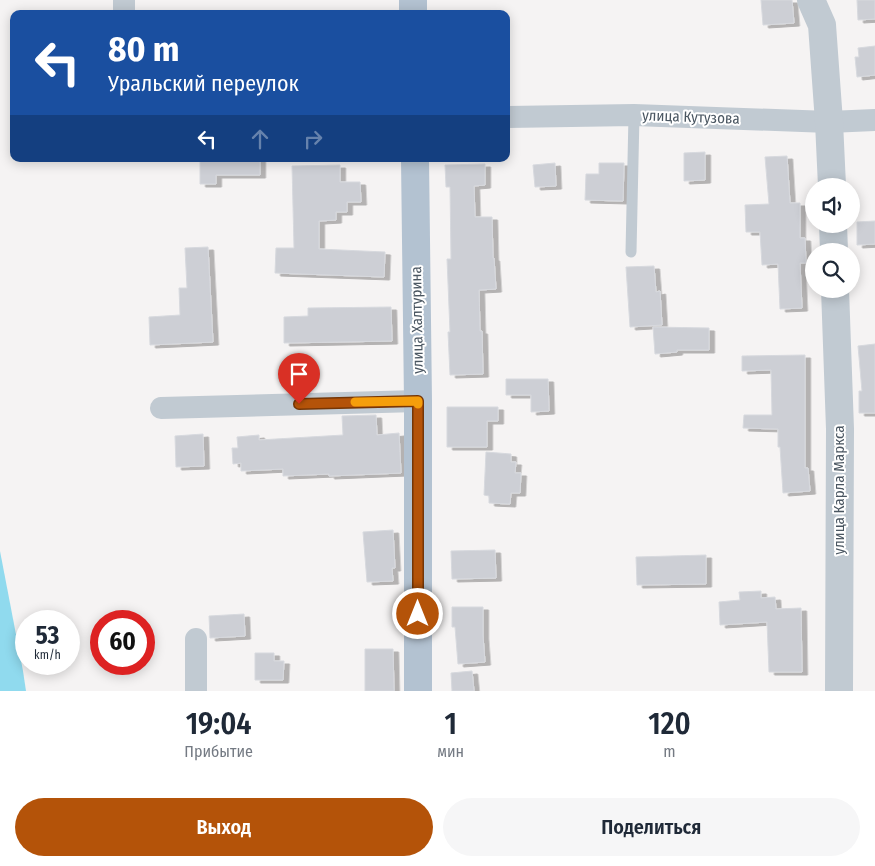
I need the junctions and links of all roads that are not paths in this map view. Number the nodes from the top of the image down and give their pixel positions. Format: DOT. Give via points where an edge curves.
graph roads {
  1 [pos="811,0"];
  2 [pos="634,115"];
  3 [pos="510,117"];
  4 [pos="875,120"];
  5 [pos="830,122"];
  6 [pos="415,162"];
  7 [pos="832,178"];
  8 [pos="631,252"];
  9 [pos="835,298"];
  10 [pos="418,401"];
  11 [pos="161,408"];
  12 [pos="196,639"];
  13 [pos="196,691"];
  14 [pos="418,691"];
  15 [pos="839,691"];
  1 -- 5 [label="street" via="822,26"];
  2 -- 3 [label="street, улица Кутузова"];
  2 -- 5 [label="street, улица Кутузова"];
  2 -- 8 [label="lane"];
  4 -- 5 [label="street, улица Кутузова"];
  5 -- 7 [label="street"];
  6 -- 10 [label="main road, улица Халтурина"];
  9 -- 15 [label="street, улица Карла Маркса" via="840,429"];
  10 -- 11 [label="street"];
  10 -- 14 [label="main road, улица Халтурина"];
  12 -- 13 [label="street"];
}
